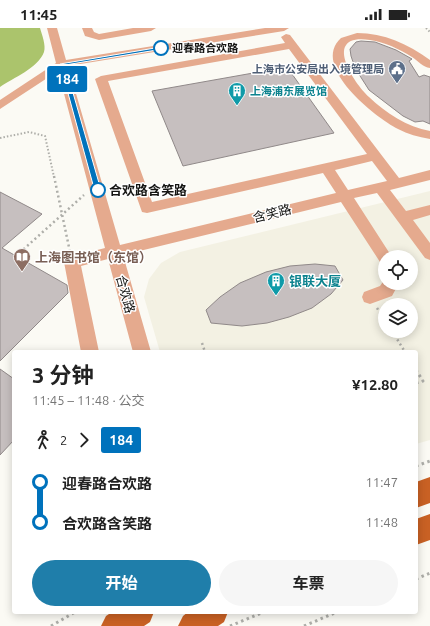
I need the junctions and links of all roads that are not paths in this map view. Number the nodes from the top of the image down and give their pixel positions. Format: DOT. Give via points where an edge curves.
graph roads {
  1 [pos="52,28"];
  2 [pos="87,28"];
  3 [pos="152,28"];
  4 [pos="160,28"];
  5 [pos="282,28"];
  6 [pos="237,30"];
  7 [pos="351,32"];
  8 [pos="165,40"];
  9 [pos="292,45"];
  10 [pos="249,53"];
  11 [pos="61,60"];
  12 [pos="430,65"];
  13 [pos="0,97"];
  14 [pos="0,105"];
  15 [pos="430,135"];
  16 [pos="376,156"];
  17 [pos="326,167"];
  18 [pos="430,174"];
  19 [pos="396,183"];
  20 [pos="380,187"];
  21 [pos="344,195"];
  22 [pos="430,210"];
  23 [pos="403,217"];
  24 [pos="380,250"];
  25 [pos="114,251"];
  26 [pos="430,254"];
  27 [pos="387,290"];
  28 [pos="370,297"];
  29 [pos="90,350"];
  30 [pos="141,350"];
  31 [pos="430,490"];
  32 [pos="418,494"];
  33 [pos="430,527"];
  34 [pos="418,531"];
  35 [pos="137,614"];
  36 [pos="211,614"];
  37 [pos="116,626"];
  38 [pos="192,626"];
  1 -- 11 [label="street, 合欢路"];
  2 -- 3 [label="street" via="89,34 99,37"];
  4 -- 8 [label="street"];
  5 -- 6 [label="street"];
  5 -- 9 [label="street"];
  6 -- 8 [label="street"];
  6 -- 10 [label="street"];
  6 -- 11 [label="street"];
  7 -- 12 [label="street" via="391,41"];
  7 -- 15 [label="street" via="338,50 341,66 351,83 366,101 386,117 413,131"];
  8 -- 11 [label="street"];
  9 -- 10 [label="street"];
  9 -- 16 [label="street"];
  10 -- 17 [label="street" via="102,79 147,208"];
  11 -- 13 [label="street"];
  11 -- 14 [label="street"];
  11 -- 25 [label="street, 合欢路"];
  16 -- 17 [label="street"];
  16 -- 19 [label="street"];
  17 -- 21 [label="street"];
  18 -- 19 [label="street, 含笑路"];
  19 -- 20 [label="street, 含笑路"];
  20 -- 21 [label="street, 含笑路"];
  20 -- 23 [label="street"];
  21 -- 24 [label="street"];
  21 -- 25 [label="street, 含笑路"];
  22 -- 23 [label="street"];
  23 -- 26 [label="street"];
  25 -- 29 [label="street, 含笑路" via="72,262"];
  25 -- 30 [label="street, 合欢路"];
  27 -- 28 [label="street"];
  31 -- 32 [label="main road"];
  33 -- 34 [label="main road"];
  35 -- 37 [label="main road"];
  36 -- 38 [label="main road"];
}
